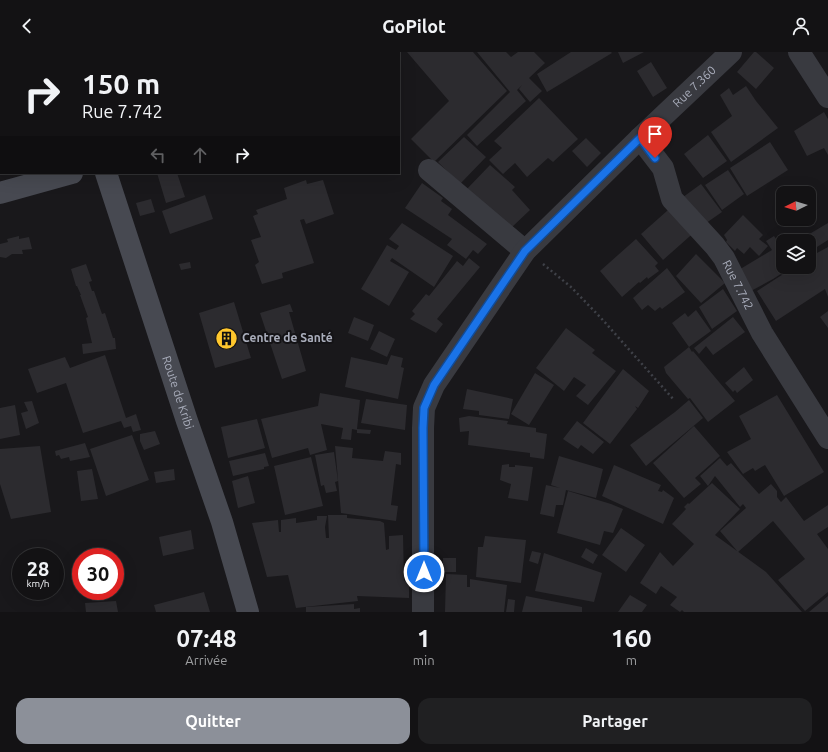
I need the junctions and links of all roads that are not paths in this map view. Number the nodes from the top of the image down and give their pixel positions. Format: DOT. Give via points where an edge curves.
graph roads {
  1 [pos="731,52"];
  2 [pos="799,52"];
  3 [pos="828,97"];
  4 [pos="640,138"];
  5 [pos="429,170"];
  6 [pos="68,174"];
  7 [pos="106,174"];
  8 [pos="0,193"];
  9 [pos="525,251"];
  10 [pos="828,438"];
  11 [pos="248,612"];
  12 [pos="423,612"];
  1 -- 4 [label="street, Rue 7.360"];
  2 -- 3 [label="street"];
  4 -- 9 [label="street, Rue 7.360"];
  4 -- 10 [label="street, Rue 7.742" via="663,168 672,199 724,258 762,333"];
  5 -- 9 [label="street"];
  6 -- 8 [label="main road"];
  7 -- 11 [label="main road, Route de Kribi" via="222,522"];
  9 -- 12 [label="street, Rue 7.360" via="434,385 424,408"];
}
